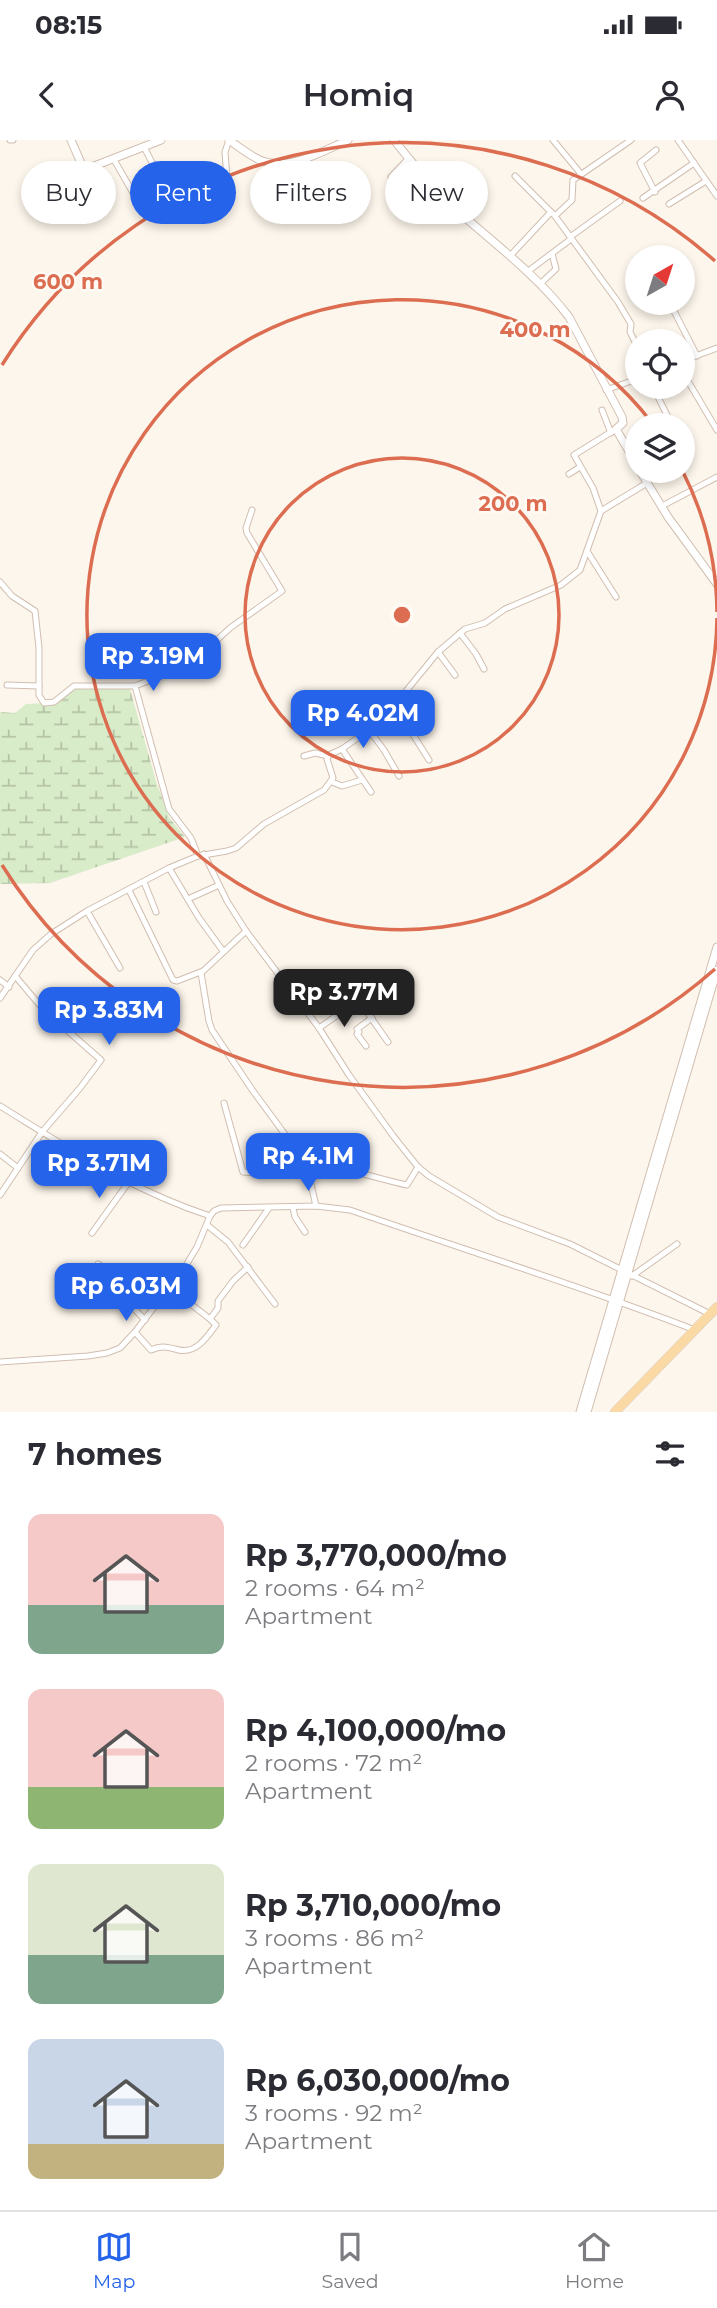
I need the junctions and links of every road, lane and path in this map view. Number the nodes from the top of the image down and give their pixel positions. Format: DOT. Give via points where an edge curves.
graph roads {
  1 [pos="71,140"];
  2 [pos="161,140"];
  3 [pos="229,140"];
  4 [pos="348,140"];
  5 [pos="394,140"];
  6 [pos="553,140"];
  7 [pos="631,140"];
  8 [pos="678,140"];
  9 [pos="144,147"];
  10 [pos="656,150"];
  11 [pos="113,158"];
  12 [pos="408,159"];
  13 [pos="80,161"];
  14 [pos="106,161"];
  15 [pos="151,161"];
  16 [pos="226,161"];
  17 [pos="694,163"];
  18 [pos="581,174"];
  19 [pos="515,176"];
  20 [pos="706,181"];
  21 [pos="130,187"];
  22 [pos="655,192"];
  23 [pos="717,196"];
  24 [pos="643,198"];
  25 [pos="620,201"];
  26 [pos="669,204"];
  27 [pos="553,214"];
  28 [pos="571,238"];
  29 [pos="552,254"];
  30 [pos="510,256"];
  31 [pos="527,272"];
  32 [pos="540,285"];
  33 [pos="676,315"];
  34 [pos="630,329"];
  35 [pos="717,348"];
  36 [pos="697,356"];
  37 [pos="625,383"];
  38 [pos="606,390"];
  39 [pos="695,394"];
  40 [pos="602,410"];
  41 [pos="717,430"];
  42 [pos="613,431"];
  43 [pos="625,448"];
  44 [pos="580,467"];
  45 [pos="569,474"];
  46 [pos="717,477"];
  47 [pos="647,483"];
  48 [pos="662,506"];
  49 [pos="252,510"];
  50 [pos="601,511"];
  51 [pos="587,551"];
  52 [pos="0,582"];
  53 [pos="717,584"];
  54 [pos="616,597"];
  55 [pos="460,633"];
  56 [pos="438,652"];
  57 [pos="484,669"];
  58 [pos="455,675"];
  59 [pos="7,684"];
  60 [pos="135,685"];
  61 [pos="39,687"];
  62 [pos="391,708"];
  63 [pos="369,730"];
  64 [pos="342,749"];
  65 [pos="328,755"];
  66 [pos="304,756"];
  67 [pos="429,760"];
  68 [pos="399,776"];
  69 [pos="362,780"];
  70 [pos="332,782"];
  71 [pos="371,792"];
  72 [pos="201,855"];
  73 [pos="169,868"];
  74 [pos="144,882"];
  75 [pos="219,885"];
  76 [pos="130,890"];
  77 [pos="188,900"];
  78 [pos="87,911"];
  79 [pos="156,912"];
  80 [pos="246,931"];
  81 [pos="717,947"];
  82 [pos="223,951"];
  83 [pos="120,968"];
  84 [pos="717,970"];
  85 [pos="202,971"];
  86 [pos="16,977"];
  87 [pos="0,980"];
  88 [pos="9,987"];
  89 [pos="351,989"];
  90 [pos="327,992"];
  91 [pos="0,998"];
  92 [pos="359,1000"];
  93 [pos="342,1012"];
  94 [pos="372,1018"];
  95 [pos="319,1028"];
  96 [pos="388,1042"];
  97 [pos="366,1046"];
  98 [pos="225,1103"];
  99 [pos="0,1106"];
  100 [pos="41,1132"];
  101 [pos="0,1154"];
  102 [pos="18,1167"];
  103 [pos="418,1167"];
  104 [pos="309,1169"];
  105 [pos="128,1183"];
  106 [pos="0,1195"];
  107 [pos="316,1206"];
  108 [pos="269,1208"];
  109 [pos="293,1208"];
  110 [pos="210,1216"];
  111 [pos="207,1224"];
  112 [pos="305,1231"];
  113 [pos="92,1233"];
  114 [pos="677,1244"];
  115 [pos="243,1245"];
  116 [pos="98,1264"];
  117 [pos="248,1267"];
  118 [pos="627,1273"];
  119 [pos="170,1288"];
  120 [pos="616,1300"];
  121 [pos="275,1304"];
  122 [pos="713,1310"];
  123 [pos="210,1319"];
  124 [pos="145,1320"];
  125 [pos="695,1330"];
  126 [pos="135,1332"];
  127 [pos="0,1362"];
  128 [pos="580,1412"];
  129 [pos="587,1412"];
  130 [pos="615,1412"];
  1 -- 13 [label="street"];
  2 -- 9 [label="street"];
  3 -- 4 [label="street" via="270,163 298,161"];
  3 -- 16 [label="street"];
  5 -- 12 [label="street"];
  6 -- 18 [label="street"];
  7 -- 18 [label="street"];
  8 -- 17 [label="street"];
  9 -- 11 [label="street"];
  9 -- 15 [label="street"];
  10 -- 22 [label="street" via="640,163"];
  11 -- 14 [label="street"];
  11 -- 21 [label="street"];
  12 -- 30 [label="street"];
  17 -- 20 [label="street"];
  17 -- 22 [label="street"];
  18 -- 27 [label="street" via="572,182 572,200"];
  19 -- 27 [label="street"];
  20 -- 23 [label="street"];
  20 -- 26 [label="street"];
  22 -- 24 [label="street"];
  25 -- 28 [label="street"];
  27 -- 28 [label="street"];
  27 -- 30 [label="street"];
  28 -- 29 [label="street"];
  28 -- 34 [label="street" via="618,302"];
  29 -- 31 [label="street"];
  29 -- 32 [label="street" via="556,269"];
  30 -- 31 [label="street"];
  31 -- 32 [label="street"];
  32 -- 38 [label="street" via="574,324"];
  33 -- 36 [label="street"];
  35 -- 36 [label="street"];
  37 -- 38 [label="street"];
  38 -- 42 [label="street" via="622,417 622,424"];
  39 -- 41 [label="street"];
  40 -- 42 [label="street"];
  42 -- 43 [label="street"];
  42 -- 44 [label="street" via="574,455"];
  44 -- 45 [label="street"];
  44 -- 50 [label="street"];
  46 -- 48 [label="street"];
  47 -- 48 [label="street"];
  47 -- 50 [label="street"];
  48 -- 53 [label="street"];
  49 -- 60 [label="street" via="246,530 282,591 188,665"];
  50 -- 51 [label="street"];
  51 -- 54 [label="street"];
  51 -- 55 [label="street" via="580,570 561,585"];
  52 -- 61 [label="street" via="35,611"];
  55 -- 56 [label="street"];
  55 -- 57 [label="street"];
  56 -- 58 [label="street"];
  56 -- 62 [label="street"];
  59 -- 61 [label="street"];
  60 -- 61 [label="street" via="74,686 51,704 40,700"];
  60 -- 72 [label="street" via="169,809"];
  62 -- 63 [label="street"];
  62 -- 67 [label="street"];
  63 -- 64 [label="street"];
  63 -- 68 [label="street"];
  64 -- 65 [label="street"];
  64 -- 69 [label="street"];
  65 -- 66 [label="street"];
  65 -- 70 [label="street"];
  69 -- 70 [label="street" via="342,786"];
  69 -- 71 [label="street"];
  70 -- 72 [label="street" via="264,824 236,848"];
  72 -- 73 [label="street"];
  72 -- 75 [label="street"];
  73 -- 74 [label="street"];
  73 -- 77 [label="street"];
  74 -- 76 [label="street"];
  74 -- 79 [label="street"];
  75 -- 77 [label="street"];
  75 -- 80 [label="street"];
  76 -- 78 [label="street"];
  76 -- 85 [label="street" via="173,980"];
  77 -- 82 [label="street"];
  78 -- 83 [label="street"];
  78 -- 86 [label="street" via="41,942"];
  80 -- 82 [label="street"];
  80 -- 95 [label="street"];
  81 -- 118 [label="street"];
  82 -- 85 [label="street"];
  84 -- 118 [label="street"];
  85 -- 104 [label="street" via="212,1030"];
  86 -- 88 [label="street"];
  86 -- 100 [label="street" via="43,1009 101,1059"];
  87 -- 88 [label="street"];
  88 -- 91 [label="street"];
  89 -- 92 [label="street"];
  90 -- 93 [label="street"];
  92 -- 93 [label="street"];
  92 -- 94 [label="street"];
  93 -- 95 [label="street"];
  94 -- 96 [label="street"];
  94 -- 97 [label="street" via="357,1029"];
  95 -- 103 [label="street"];
  98 -- 104 [label="street" via="243,1172"];
  99 -- 100 [label="street"];
  100 -- 102 [label="street"];
  100 -- 105 [label="street"];
  101 -- 102 [label="street"];
  102 -- 106 [label="street"];
  103 -- 104 [label="street" via="407,1185 326,1166"];
  103 -- 118 [label="street" via="498,1217 570,1244"];
  104 -- 107 [label="street"];
  105 -- 110 [label="street"];
  105 -- 113 [label="street"];
  107 -- 109 [label="street"];
  107 -- 120 [label="street" via="350,1210"];
  108 -- 109 [label="street"];
  108 -- 110 [label="street" via="220,1208"];
  108 -- 115 [label="street"];
  109 -- 112 [label="street"];
  110 -- 111 [label="street"];
  111 -- 117 [label="street"];
  111 -- 119 [label="street"];
  114 -- 118 [label="street"];
  116 -- 124 [label="street"];
  117 -- 121 [label="street"];
  117 -- 123 [label="street" via="218,1301"];
  118 -- 120 [label="street"];
  118 -- 122 [label="street"];
  119 -- 123 [label="street"];
  119 -- 124 [label="street"];
  120 -- 125 [label="street"];
  120 -- 128 [label="street"];
  120 -- 129 [label="street"];
  122 -- 125 [label="main road"];
  123 -- 126 [label="street" via="216,1326 200,1344 184,1351 164,1346 150,1349"];
  124 -- 126 [label="street"];
  125 -- 130 [label="main road"];
  126 -- 127 [label="street" via="120,1348 107,1353"];
}
